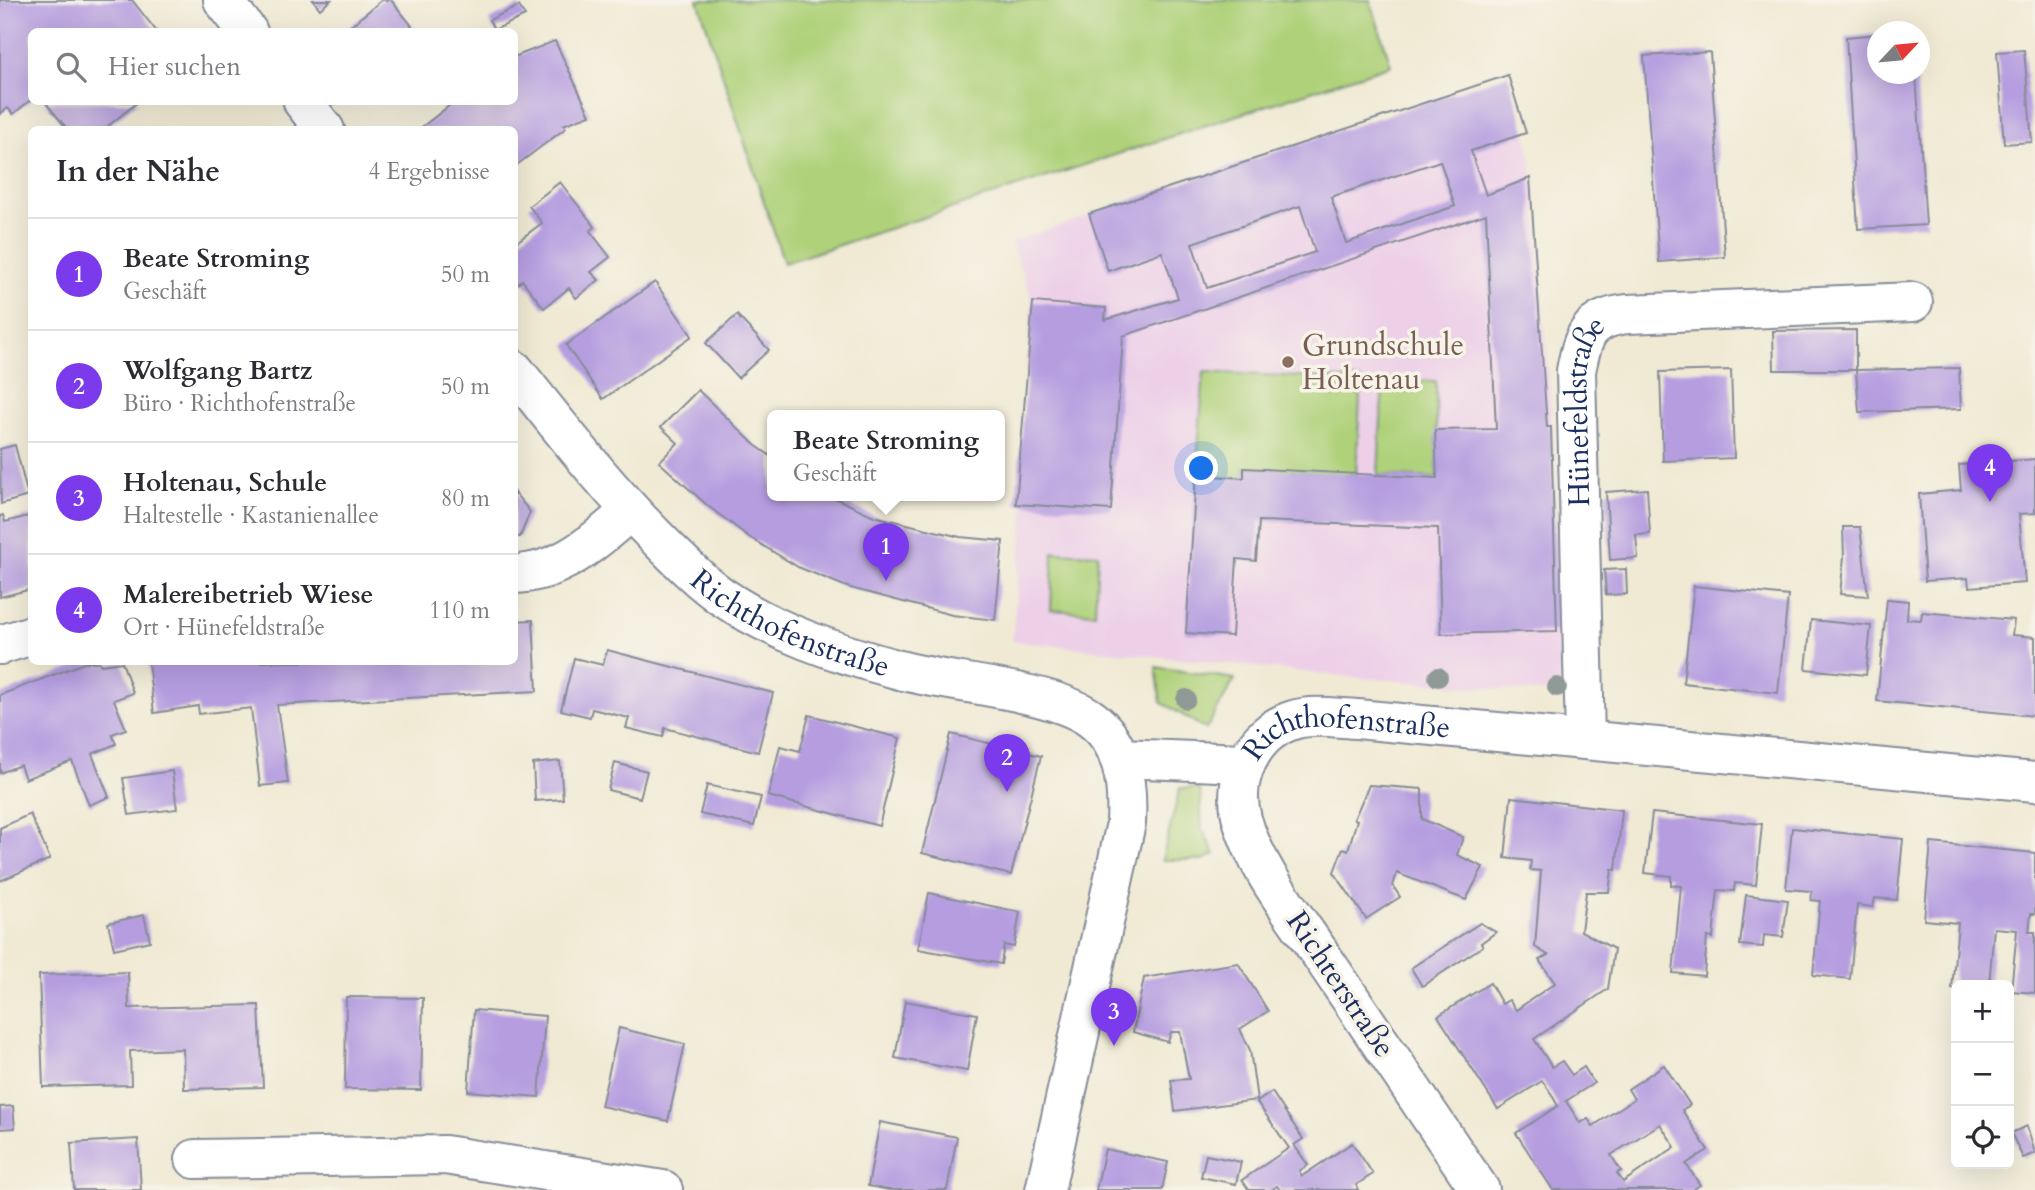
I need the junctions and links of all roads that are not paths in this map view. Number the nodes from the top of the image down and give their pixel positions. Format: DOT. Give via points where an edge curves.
graph roads {
  1 [pos="223,0"];
  2 [pos="245,28"];
  3 [pos="305,105"];
  4 [pos="322,126"];
  5 [pos="1913,302"];
  6 [pos="518,375"];
  7 [pos="630,511"];
  8 [pos="518,574"];
  9 [pos="28,636"];
  10 [pos="0,645"];
  11 [pos="1585,739"];
  12 [pos="1119,758"];
  13 [pos="1244,763"];
  14 [pos="2035,782"];
  15 [pos="195,1159"];
  16 [pos="663,1190"];
  17 [pos="1045,1190"];
  18 [pos="1480,1190"];
  1 -- 2 [label="street"];
  3 -- 4 [label="street"];
  5 -- 11 [label="street, Hünefeldstraße" via="1628,314 1598,321 1587,333 1576,371"];
  6 -- 7 [label="street, Richthofenstraße"];
  7 -- 8 [label="street" via="569,559"];
  7 -- 12 [label="street, Richthofenstraße" via="720,595 762,620 841,653 899,670 1058,702 1102,727"];
  9 -- 10 [label="street"];
  11 -- 13 [label="street, Richthofenstraße" via="1315,717 1292,720 1273,731"];
  11 -- 14 [label="street, Richthofenstraße"];
  12 -- 13 [label="street, Richthofenstraße"];
  12 -- 17 [label="street" via="1128,794 1125,834"];
  13 -- 18 [label="street, Richterstraße" via="1241,817 1252,846"];
  15 -- 16 [label="street" via="445,1155"];
}
